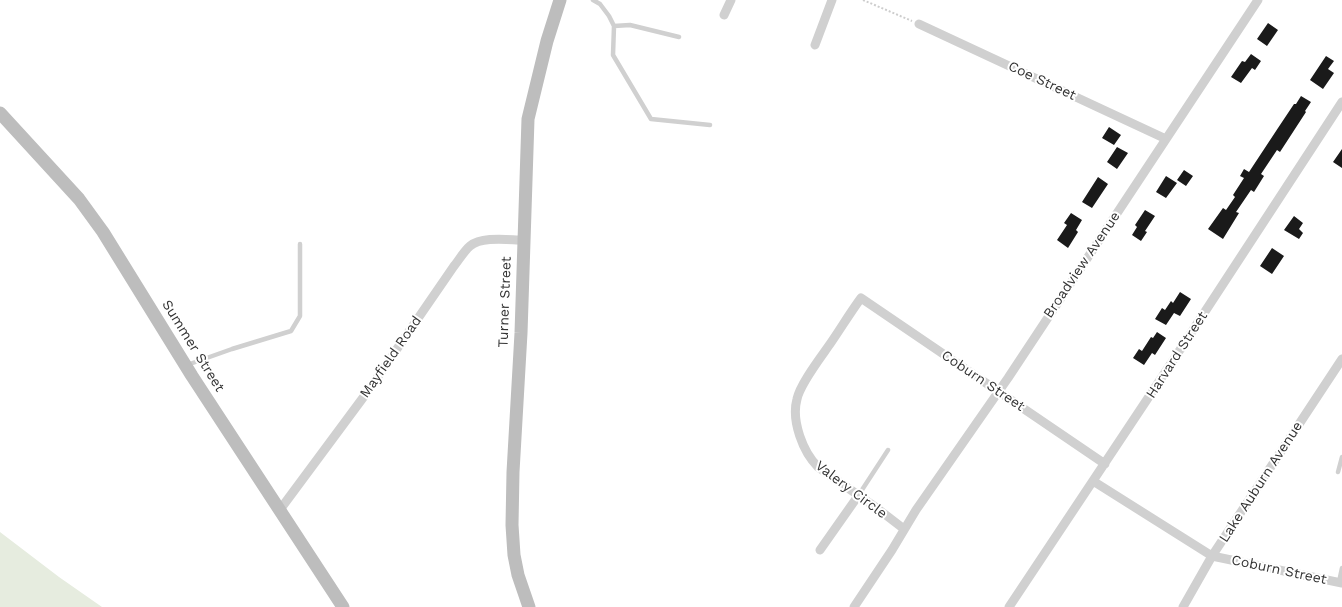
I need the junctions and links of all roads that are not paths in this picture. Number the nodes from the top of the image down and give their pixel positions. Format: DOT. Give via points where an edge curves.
graph roads {
  1 [pos="560,0"];
  2 [pos="593,0"];
  3 [pos="731,0"];
  4 [pos="832,0"];
  5 [pos="1258,0"];
  6 [pos="724,15"];
  7 [pos="919,24"];
  8 [pos="614,26"];
  9 [pos="678,37"];
  10 [pos="815,44"];
  11 [pos="1342,102"];
  12 [pos="0,113"];
  13 [pos="710,124"];
  14 [pos="1166,139"];
  15 [pos="523,240"];
  16 [pos="300,244"];
  17 [pos="861,298"];
  18 [pos="1342,359"];
  19 [pos="185,365"];
  20 [pos="998,391"];
  21 [pos="888,450"];
  22 [pos="1342,457"];
  23 [pos="1105,464"];
  24 [pos="1338,472"];
  25 [pos="1093,481"];
  26 [pos="858,496"];
  27 [pos="279,511"];
  28 [pos="904,530"];
  29 [pos="820,550"];
  30 [pos="1212,556"];
  31 [pos="1342,568"];
  32 [pos="1340,583"];
  33 [pos="343,607"];
  34 [pos="529,607"];
  35 [pos="854,607"];
  36 [pos="1009,607"];
  37 [pos="1183,607"];
  1 -- 15 [label="main road, Turner Street" via="528,119"];
  2 -- 8 [label="lane" via="600,4"];
  3 -- 6 [label="street"];
  4 -- 10 [label="street"];
  5 -- 14 [label="street, Broadview Avenue"];
  7 -- 14 [label="street, Coe Street"];
  8 -- 9 [label="lane" via="630,25"];
  8 -- 13 [label="lane" via="613,55 651,119"];
  11 -- 23 [label="street, Harvard Street"];
  12 -- 19 [label="main road, Summer Street" via="79,199"];
  14 -- 20 [label="street, Broadview Avenue"];
  15 -- 27 [label="street, Mayfield Road" via="483,241 470,246 368,391"];
  15 -- 34 [label="main road, Turner Street" via="512,525 518,575"];
  16 -- 19 [label="lane" via="300,316 291,331"];
  17 -- 20 [label="street, Coburn Street"];
  17 -- 26 [label="street, Valery Circle" via="798,394 796,404 798,428 810,459"];
  18 -- 30 [label="street, Lake Auburn Avenue"];
  19 -- 27 [label="main road, Summer Street"];
  20 -- 23 [label="street, Coburn Street"];
  20 -- 28 [label="street, Broadview Avenue"];
  21 -- 26 [label="lane"];
  22 -- 24 [label="lane"];
  23 -- 25 [label="street, Harvard Street"];
  25 -- 30 [label="street, Coburn Street"];
  25 -- 36 [label="street, Harvard Street"];
  26 -- 28 [label="street, Valery Circle"];
  26 -- 29 [label="street"];
  27 -- 33 [label="main road, Summer Street"];
  28 -- 35 [label="street, Broadview Avenue"];
  30 -- 32 [label="street, Coburn Street"];
  30 -- 37 [label="street, Lake Auburn Avenue"];
  31 -- 32 [label="lane"];
}
